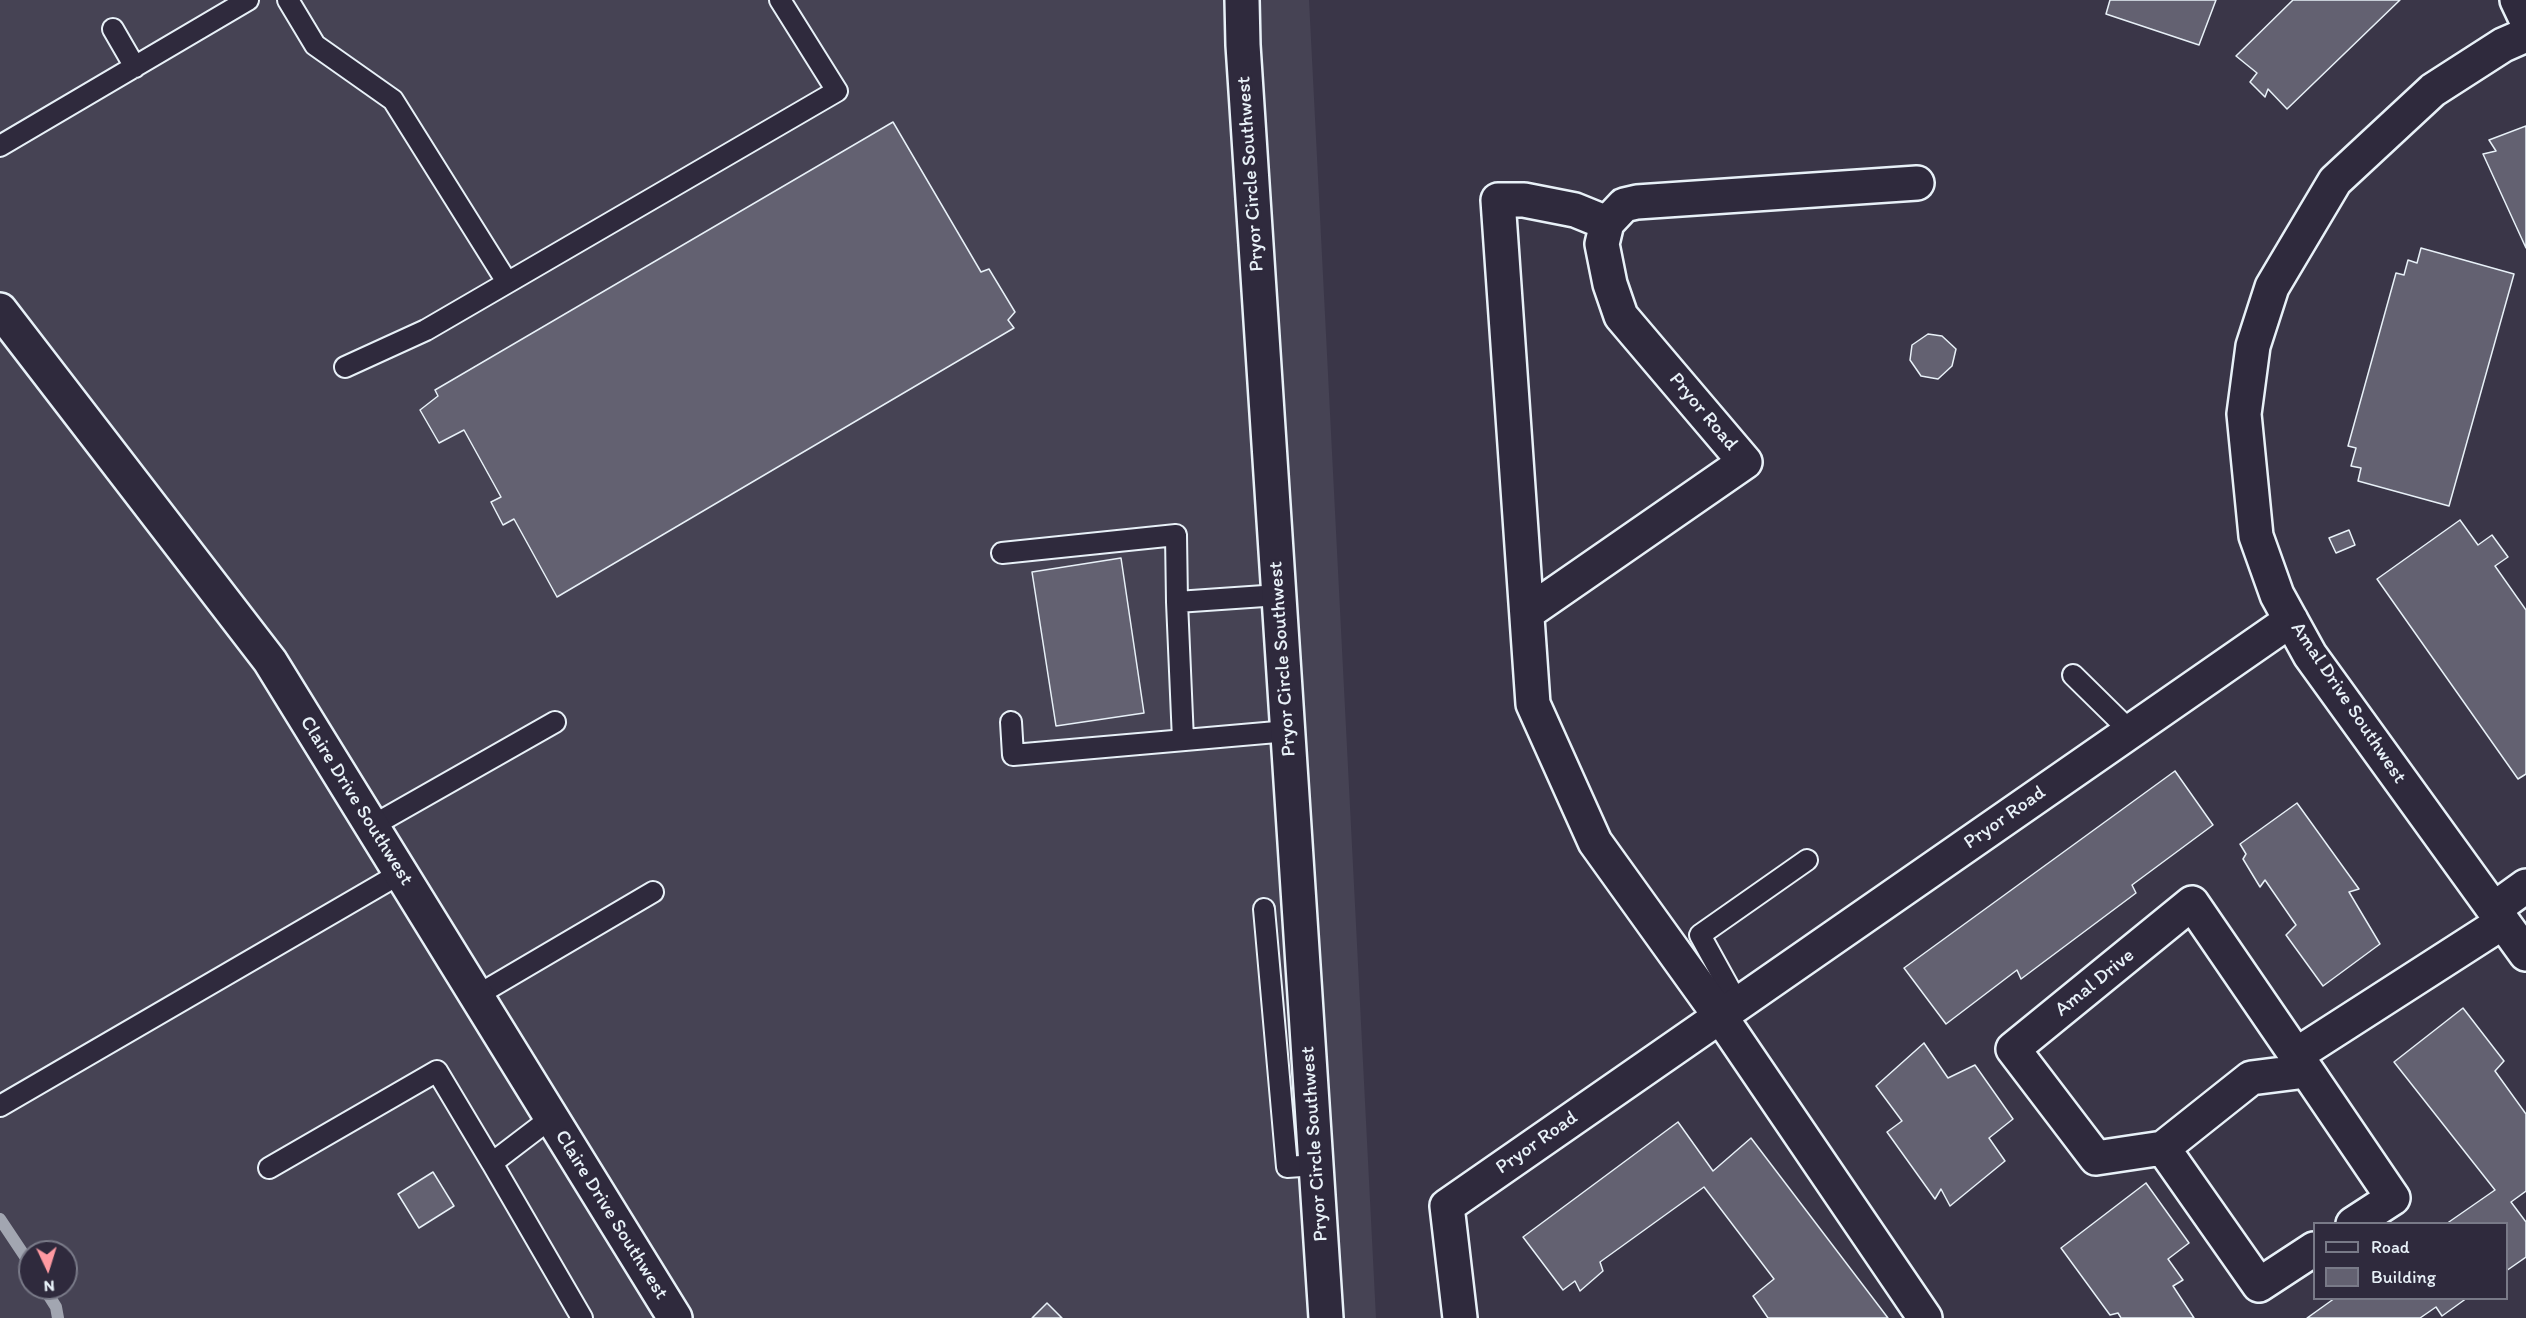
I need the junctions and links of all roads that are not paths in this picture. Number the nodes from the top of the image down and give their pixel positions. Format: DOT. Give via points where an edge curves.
graph roads {
  1 [pos="248,0"];
  2 [pos="288,0"];
  3 [pos="780,0"];
  4 [pos="1242,0"];
  5 [pos="2517,0"];
  6 [pos="2526,19"];
  7 [pos="113,29"];
  8 [pos="2526,35"];
  9 [pos="135,67"];
  10 [pos="0,146"];
  11 [pos="1917,183"];
  12 [pos="1607,223"];
  13 [pos="507,282"];
  14 [pos="0,310"];
  15 [pos="345,367"];
  16 [pos="1002,553"];
  17 [pos="1279,595"];
  18 [pos="1178,602"];
  19 [pos="1527,613"];
  20 [pos="2291,620"];
  21 [pos="2073,675"];
  22 [pos="555,722"];
  23 [pos="1011,722"];
  24 [pos="1288,731"];
  25 [pos="2130,731"];
  26 [pos="1183,740"];
  27 [pos="372,826"];
  28 [pos="1807,860"];
  29 [pos="400,873"];
  30 [pos="2526,886"];
  31 [pos="653,892"];
  32 [pos="1299,906"];
  33 [pos="2498,916"];
  34 [pos="2526,954"];
  35 [pos="476,996"];
  36 [pos="1729,1010"];
  37 [pos="2301,1063"];
  38 [pos="0,1106"];
  39 [pos="552,1118"];
  40 [pos="2163,1148"];
  41 [pos="492,1163"];
  42 [pos="1316,1165"];
  43 [pos="269,1168"];
  44 [pos="2357,1222"];
  45 [pos="2313,1250"];
  46 [pos="582,1318"];
  47 [pos="675,1318"];
  48 [pos="1326,1318"];
  49 [pos="1460,1318"];
  50 [pos="1925,1318"];
  1 -- 9 [label="lane"];
  2 -- 13 [label="lane" via="315,45 393,100"];
  3 -- 13 [label="lane" via="837,91"];
  4 -- 17 [label="street, Pryor Circle Southwest"];
  5 -- 6 [label="street"];
  7 -- 9 [label="lane"];
  8 -- 20 [label="street, Amal Drive Southwest" via="2503,45 2433,90 2335,181 2271,287 2253,346 2244,414 2256,536 2277,595"];
  9 -- 10 [label="lane"];
  11 -- 12 [label="street" via="1637,202 1624,205"];
  12 -- 19 [label="street" via="1575,210 1524,200 1498,200"];
  12 -- 19 [label="street, Pryor Road" via="1602,244 1622,316 1745,462"];
  13 -- 15 [label="lane" via="426,330"];
  14 -- 27 [label="street, Claire Drive Southwest" via="270,661"];
  16 -- 18 [label="lane" via="1176,535"];
  17 -- 18 [label="lane"];
  17 -- 24 [label="street, Pryor Circle Southwest"];
  18 -- 26 [label="lane"];
  19 -- 36 [label="street" via="1533,704 1594,842"];
  20 -- 25 [label="street, Pryor Road"];
  20 -- 33 [label="street, Amal Drive Southwest" via="2310,655"];
  21 -- 25 [label="lane"];
  22 -- 27 [label="lane"];
  23 -- 26 [label="lane" via="1013,755"];
  24 -- 26 [label="lane"];
  24 -- 32 [label="street, Pryor Circle Southwest"];
  25 -- 36 [label="street, Pryor Road"];
  27 -- 29 [label="street, Claire Drive Southwest"];
  28 -- 36 [label="lane" via="1700,935"];
  29 -- 35 [label="street, Claire Drive Southwest"];
  29 -- 38 [label="lane"];
  30 -- 33 [label="street"];
  31 -- 35 [label="lane"];
  32 -- 42 [label="street, Pryor Circle Southwest"];
  32 -- 42 [label="lane" via="1258,909 1287,1167"];
  33 -- 34 [label="street, Amal Drive Southwest"];
  33 -- 37 [label="street"];
  35 -- 39 [label="street, Claire Drive Southwest"];
  36 -- 49 [label="street, Pryor Road" via="1447,1206"];
  36 -- 50 [label="street"];
  37 -- 40 [label="street" via="2251,1078"];
  37 -- 40 [label="street, Amal Drive" via="2192,903 2013,1049 2096,1158"];
  37 -- 44 [label="street, Amal Drive" via="2393,1198"];
  39 -- 41 [label="lane"];
  39 -- 47 [label="street, Claire Drive Southwest"];
  40 -- 45 [label="street" via="2259,1285"];
  41 -- 43 [label="lane" via="437,1071"];
  41 -- 46 [label="lane"];
  42 -- 48 [label="street, Pryor Circle Southwest"];
}
